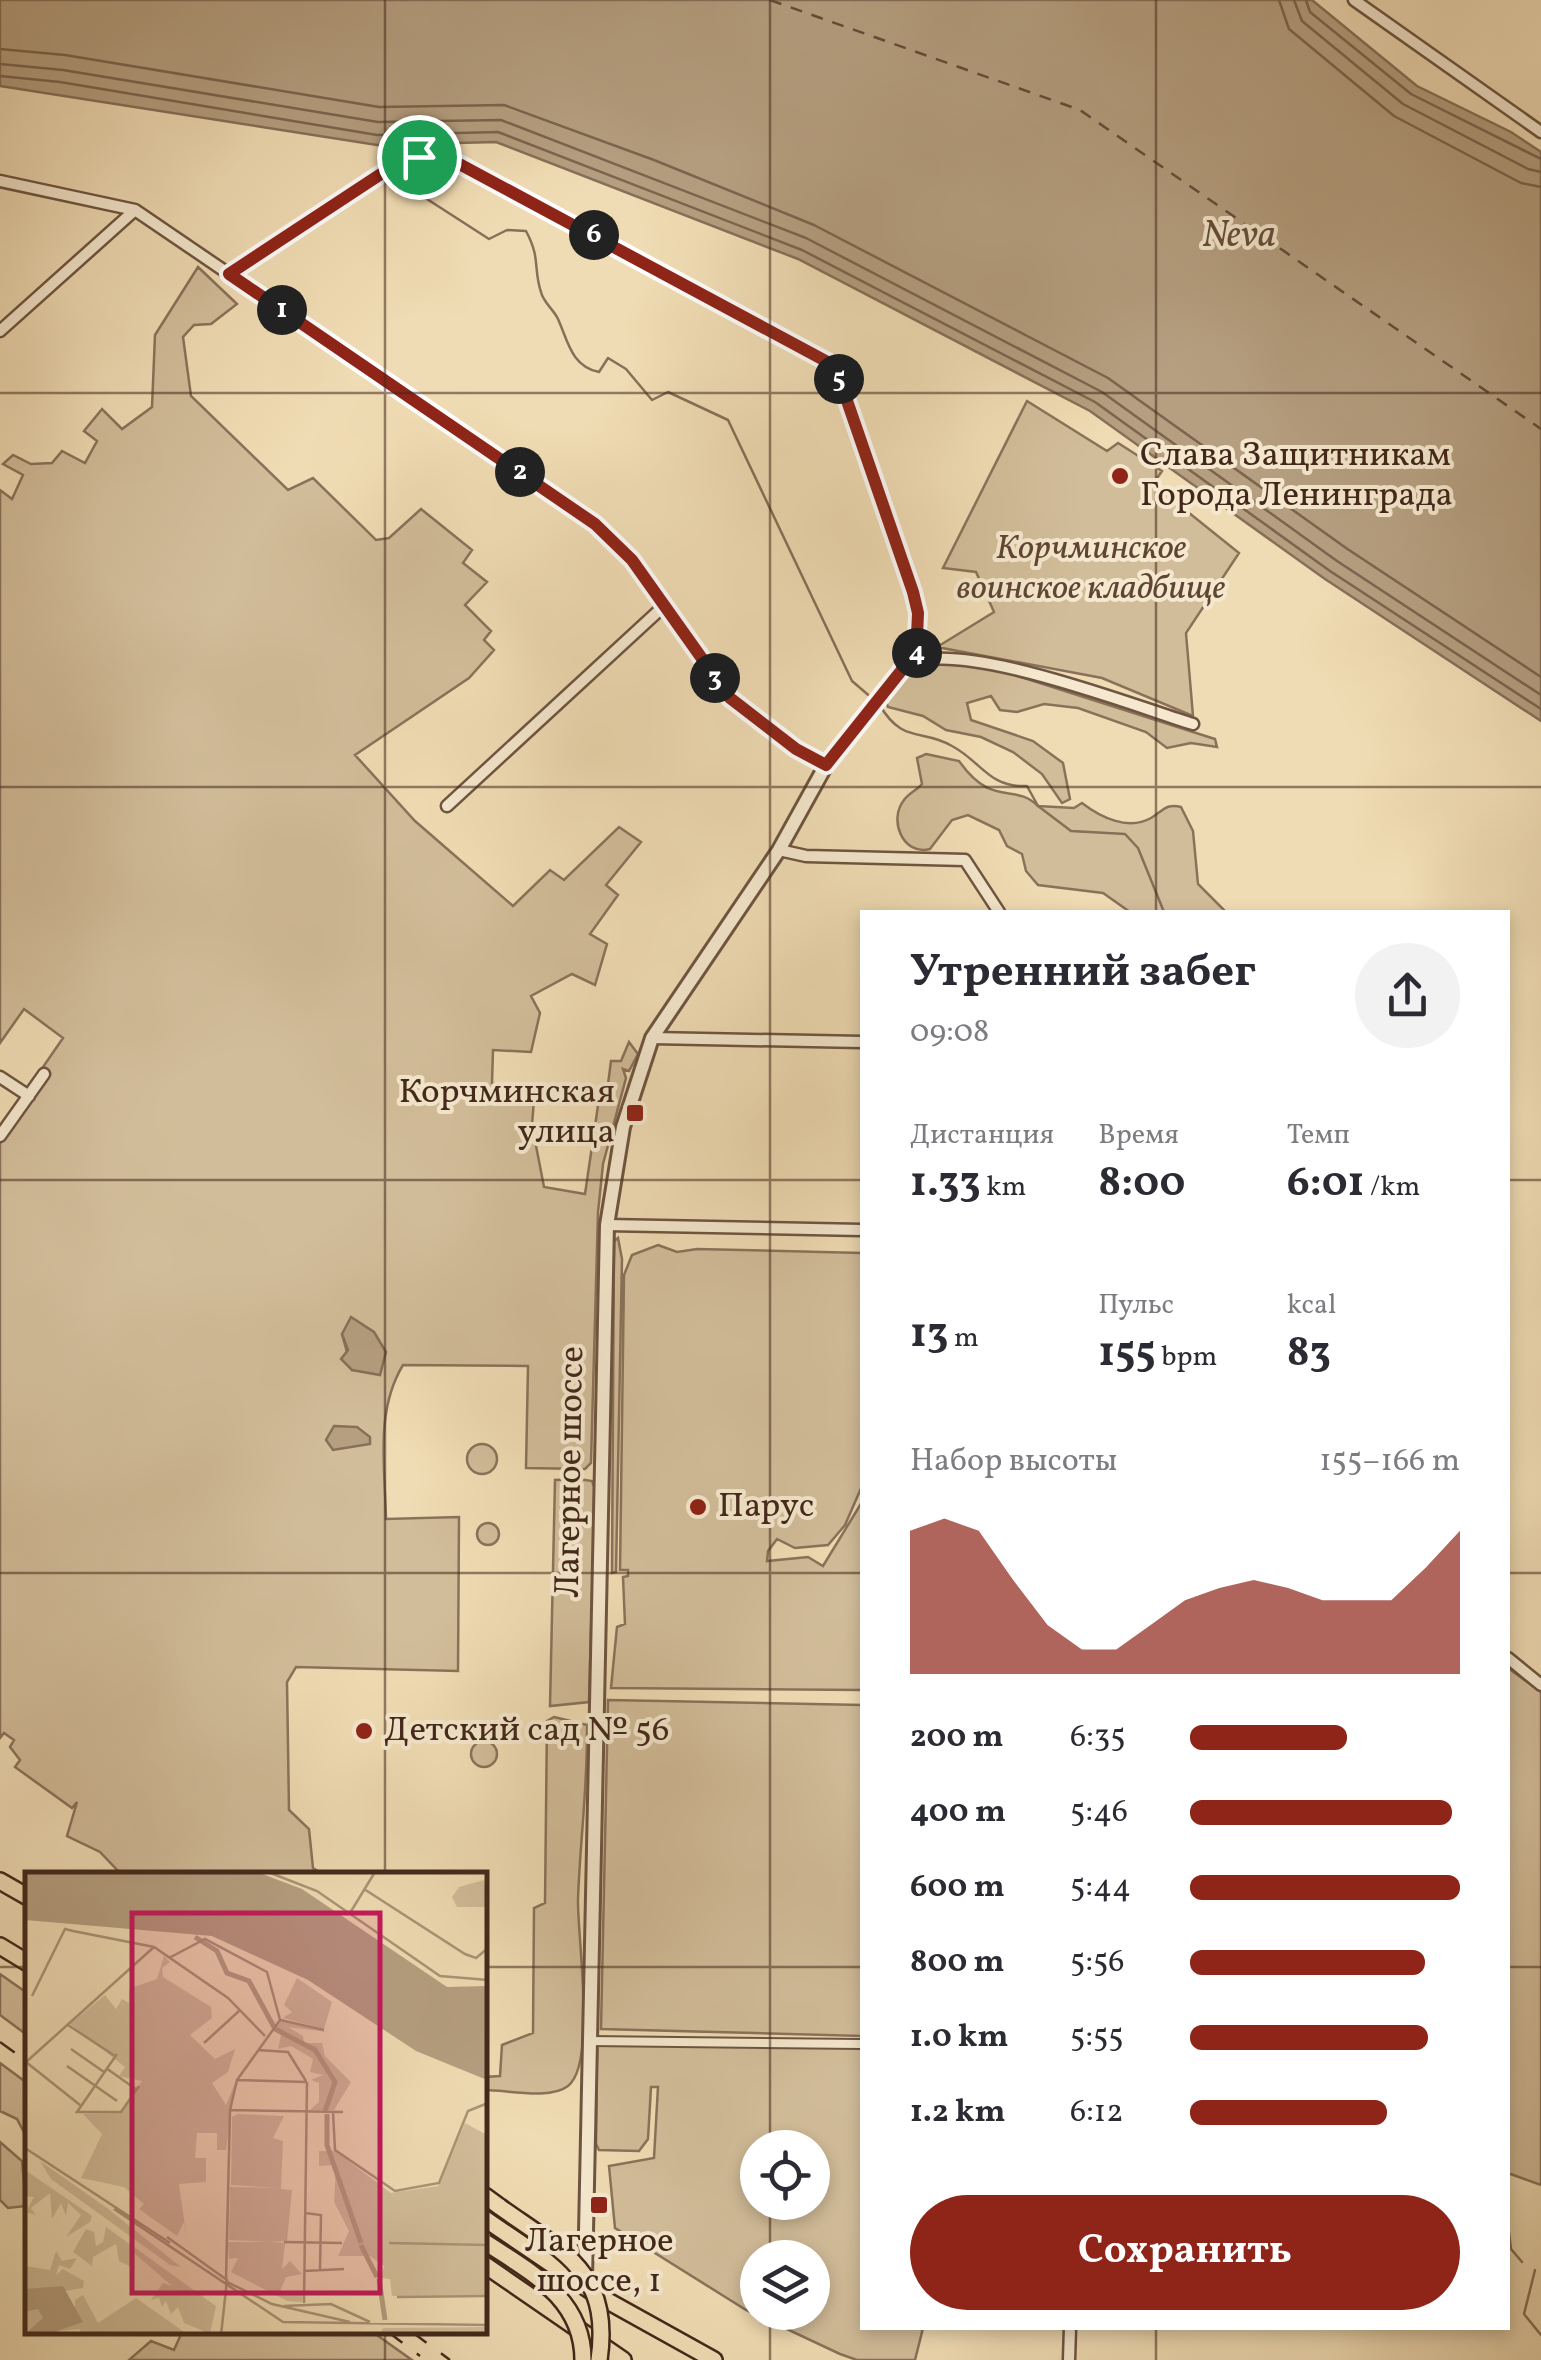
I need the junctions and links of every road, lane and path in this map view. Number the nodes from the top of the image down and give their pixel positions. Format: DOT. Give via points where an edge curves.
graph roads {
  1 [pos="1354,0"];
  2 [pos="1541,132"];
  3 [pos="0,181"];
  4 [pos="135,210"];
  5 [pos="229,274"];
  6 [pos="0,331"];
  7 [pos="665,605"];
  8 [pos="916,660"];
  9 [pos="1193,724"];
  10 [pos="826,765"];
  11 [pos="447,806"];
  12 [pos="779,850"];
  13 [pos="998,910"];
  14 [pos="652,1038"];
  15 [pos="860,1042"];
  16 [pos="44,1074"];
  17 [pos="0,1076"];
  18 [pos="28,1096"];
  19 [pos="0,1136"];
  20 [pos="607,1225"];
  21 [pos="860,1230"];
  22 [pos="1510,1660"];
  23 [pos="1541,1685"];
  24 [pos="0,1881"];
  25 [pos="25,1895"];
  26 [pos="25,1896"];
  27 [pos="0,1898"];
  28 [pos="0,1946"];
  29 [pos="25,1961"];
  30 [pos="590,2041"];
  31 [pos="860,2044"];
  32 [pos="488,2198"];
  33 [pos="488,2221"];
  34 [pos="585,2237"];
  35 [pos="488,2244"];
  36 [pos="542,2258"];
  37 [pos="488,2267"];
  38 [pos="586,2288"];
  39 [pos="1070,2330"];
  40 [pos="583,2360"];
  41 [pos="598,2360"];
  42 [pos="624,2360"];
  43 [pos="714,2360"];
  44 [pos="1069,2360"];
  1 -- 2 [label="street"];
  3 -- 4 [label="street"];
  4 -- 5 [label="street"];
  4 -- 6 [label="street"];
  5 -- 7 [label="street" via="595,524"];
  5 -- 8 [label="street" via="390,168 408,160 450,159 835,366 913,592"];
  7 -- 10 [label="street" via="730,698"];
  7 -- 11 [label="street"];
  8 -- 9 [label="street" via="995,664"];
  8 -- 10 [label="street"];
  10 -- 12 [label="street, Лагерное шоссе"];
  12 -- 13 [label="street" via="965,860"];
  12 -- 14 [label="street, Лагерное шоссе"];
  14 -- 15 [label="street"];
  14 -- 20 [label="street, Лагерное шоссе" via="622,1127"];
  16 -- 18 [label="street"];
  17 -- 18 [label="street"];
  18 -- 19 [label="street"];
  20 -- 21 [label="street"];
  20 -- 30 [label="street, Лагерное шоссе"];
  22 -- 23 [label="street"];
  24 -- 25 [label="main road"];
  26 -- 27 [label="main road"];
  28 -- 29 [label="main road"];
  30 -- 31 [label="street"];
  30 -- 34 [label="street, Лагерное шоссе"];
  32 -- 41 [label="main road, bridge" via="586,2273 601,2312"];
  33 -- 36 [label="main road"];
  34 -- 36 [label="street" via="568,2257"];
  34 -- 38 [label="street, Лагерное шоссе"];
  35 -- 40 [label="main road, bridge" via="557,2292 580,2332"];
  36 -- 38 [label="main road"];
  37 -- 42 [label="main road"];
  38 -- 43 [label="main road"];
  39 -- 44 [label="street"];
}
